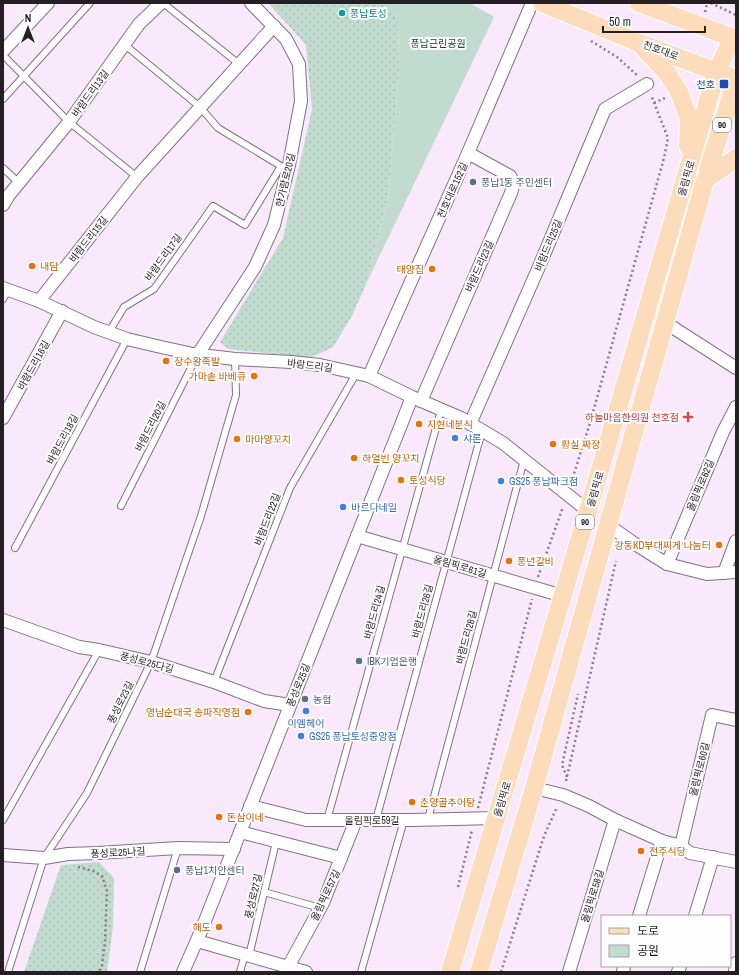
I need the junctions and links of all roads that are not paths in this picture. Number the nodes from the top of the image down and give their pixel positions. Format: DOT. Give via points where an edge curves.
graph roads {
  1 [pos="48,3"];
  2 [pos="90,3"];
  3 [pos="162,3"];
  4 [pos="251,3"];
  5 [pos="532,3"];
  6 [pos="542,3"];
  7 [pos="641,3"];
  8 [pos="274,26"];
  9 [pos="735,39"];
  10 [pos="639,43"];
  11 [pos="125,45"];
  12 [pos="3,50"];
  13 [pos="3,55"];
  14 [pos="239,64"];
  15 [pos="717,70"];
  16 [pos="736,71"];
  17 [pos="24,77"];
  18 [pos="736,80"];
  19 [pos="647,84"];
  20 [pos="3,99"];
  21 [pos="200,107"];
  22 [pos="70,122"];
  23 [pos="698,136"];
  24 [pos="468,153"];
  25 [pos="736,158"];
  26 [pos="3,168"];
  27 [pos="285,168"];
  28 [pos="687,174"];
  29 [pos="706,175"];
  30 [pos="137,177"];
  31 [pos="19,183"];
  32 [pos="3,205"];
  33 [pos="5,293"];
  34 [pos="39,301"];
  35 [pos="62,311"];
  36 [pos="666,323"];
  37 [pos="109,332"];
  38 [pos="127,339"];
  39 [pos="198,354"];
  40 [pos="235,360"];
  41 [pos="736,368"];
  42 [pos="357,372"];
  43 [pos="369,376"];
  44 [pos="416,399"];
  45 [pos="736,407"];
  46 [pos="441,410"];
  47 [pos="3,418"];
  48 [pos="470,424"];
  49 [pos="482,431"];
  50 [pos="524,460"];
  51 [pos="121,506"];
  52 [pos="588,511"];
  53 [pos="608,525"];
  54 [pos="357,536"];
  55 [pos="736,541"];
  56 [pos="15,548"];
  57 [pos="402,549"];
  58 [pos="446,562"];
  59 [pos="667,564"];
  60 [pos="730,573"];
  61 [pos="492,576"];
  62 [pos="563,596"];
  63 [pos="3,620"];
  64 [pos="99,650"];
  65 [pos="151,662"];
  66 [pos="214,682"];
  67 [pos="290,705"];
  68 [pos="736,720"];
  69 [pos="534,788"];
  70 [pos="250,806"];
  71 [pos="496,818"];
  72 [pos="428,819"];
  73 [pos="3,820"];
  74 [pos="327,820"];
  75 [pos="356,820"];
  76 [pos="376,820"];
  77 [pos="404,820"];
  78 [pos="615,820"];
  79 [pos="240,832"];
  80 [pos="662,841"];
  81 [pos="276,842"];
  82 [pos="681,846"];
  83 [pos="178,848"];
  84 [pos="234,848"];
  85 [pos="3,855"];
  86 [pos="713,857"];
  87 [pos="44,858"];
  88 [pos="341,858"];
  89 [pos="736,861"];
  90 [pos="264,892"];
  91 [pos="320,908"];
  92 [pos="639,915"];
  93 [pos="695,915"];
  94 [pos="197,941"];
  95 [pos="247,955"];
  96 [pos="736,963"];
  97 [pos="288,967"];
  98 [pos="8,972"];
  99 [pos="140,972"];
  100 [pos="183,972"];
  101 [pos="240,972"];
  102 [pos="306,972"];
  103 [pos="361,972"];
  104 [pos="450,972"];
  105 [pos="479,972"];
  106 [pos="569,972"];
  107 [pos="735,972"];
  1 -- 12 [label="street"];
  2 -- 17 [label="lane"];
  3 -- 11 [label="street, 바람드리13길" via="139,24"];
  3 -- 14 [label="lane"];
  4 -- 8 [label="street, 한가람로20길"];
  5 -- 24 [label="street, 천호대로152길"];
  6 -- 10 [label="main road, 천호대로"];
  7 -- 9 [label="main road"];
  8 -- 14 [label="street, 바람드리15길"];
  8 -- 27 [label="street, 한가람로20길" via="286,39 299,64 301,101"];
  9 -- 15 [label="main road, 올림픽로 / 90"];
  9 -- 16 [label="main road"];
  10 -- 15 [label="main road, 천호대로"];
  10 -- 28 [label="main road" via="679,92 689,119"];
  11 -- 21 [label="lane"];
  11 -- 22 [label="street, 바람드리13길"];
  13 -- 17 [label="lane"];
  14 -- 21 [label="street, 바람드리15길"];
  15 -- 18 [label="main road, 천호대로"];
  15 -- 23 [label="main road, 올림픽로 / 90"];
  17 -- 20 [label="lane"];
  17 -- 22 [label="lane"];
  18 -- 29 [label="main road, 올림픽로 / 90"];
  19 -- 48 [label="street, 바람드리25길" via="604,109"];
  21 -- 27 [label="lane" via="218,128"];
  21 -- 30 [label="street, 바람드리15길"];
  22 -- 30 [label="lane"];
  22 -- 31 [label="street, 바람드리13길"];
  23 -- 28 [label="main road, 올림픽로 / 90"];
  23 -- 29 [label="main road" via="708,133 712,141 705,165"];
  24 -- 43 [label="street, 천호대로152길"];
  24 -- 44 [label="street, 바람드리23길" via="510,176 514,183 512,193"];
  25 -- 29 [label="main road"];
  26 -- 31 [label="lane"];
  27 -- 37 [label="lane, 바람드리17길" via="246,225 213,206 154,289 124,307"];
  27 -- 39 [label="street, 한가람로20길" via="274,225 255,267"];
  28 -- 52 [label="main road, 올림픽로 / 90"];
  29 -- 36 [label="main road, 올림픽로 / 90"];
  30 -- 34 [label="street, 바람드리15길"];
  31 -- 32 [label="street, 바람드리13길"];
  33 -- 34 [label="street, 바람드리길"];
  34 -- 35 [label="street, 바람드리길"];
  35 -- 37 [label="street, 바람드리길"];
  35 -- 47 [label="street, 바람드리16길"];
  36 -- 41 [label="street"];
  36 -- 53 [label="main road, 올림픽로 / 90"];
  37 -- 38 [label="street, 바람드리길"];
  38 -- 39 [label="street, 바람드리길"];
  38 -- 56 [label="lane, 바람드리18길"];
  39 -- 40 [label="street, 바람드리길"];
  39 -- 51 [label="lane, 바람드리20길"];
  40 -- 42 [label="street, 바람드리길" via="291,362"];
  40 -- 65 [label="lane, 풍성로23길" via="236,395 201,516"];
  42 -- 43 [label="street, 바람드리길"];
  42 -- 66 [label="lane, 바람드리22길" via="290,488"];
  43 -- 44 [label="street, 바람드리길"];
  44 -- 46 [label="street, 바람드리길"];
  44 -- 54 [label="street, 풍성로25길"];
  45 -- 59 [label="street, 올림픽로62길"];
  46 -- 48 [label="street, 바람드리길"];
  46 -- 57 [label="lane, 바람드리24길"];
  48 -- 49 [label="street, 바람드리길"];
  49 -- 50 [label="street, 바람드리길" via="503,443"];
  49 -- 58 [label="lane, 바람드리26길"];
  50 -- 52 [label="street, 바람드리길"];
  50 -- 61 [label="lane, 바람드리28길"];
  52 -- 62 [label="main road, 올림픽로 / 90"];
  53 -- 59 [label="street"];
  53 -- 69 [label="main road, 올림픽로 / 90"];
  54 -- 57 [label="street, 올림픽로61길"];
  54 -- 67 [label="street, 풍성로25길"];
  55 -- 60 [label="street"];
  57 -- 58 [label="street, 올림픽로61길"];
  57 -- 74 [label="lane, 바람드리24길"];
  58 -- 61 [label="street, 올림픽로61길"];
  58 -- 76 [label="lane, 바람드리26길"];
  59 -- 60 [label="street" via="707,574"];
  61 -- 62 [label="street, 올림픽로61길"];
  61 -- 72 [label="lane, 바람드리28길"];
  62 -- 71 [label="main road, 올림픽로 / 90"];
  63 -- 64 [label="street, 풍성로25다길" via="79,647"];
  64 -- 65 [label="street, 풍성로25다길"];
  64 -- 73 [label="lane"];
  65 -- 66 [label="street, 풍성로25다길"];
  65 -- 87 [label="lane, 풍성로23길" via="87,793"];
  66 -- 67 [label="street, 풍성로25다길" via="264,702"];
  67 -- 70 [label="street, 풍성로25길"];
  68 -- 82 [label="street, 올림픽로60길" via="712,715"];
  69 -- 78 [label="street" via="563,795"];
  69 -- 105 [label="main road, 올림픽로 / 90"];
  70 -- 74 [label="street, 올림픽로59길" via="306,820"];
  70 -- 79 [label="street, 풍성로25길"];
  71 -- 72 [label="street, 올림픽로59길"];
  71 -- 104 [label="main road, 올림픽로 / 90"];
  72 -- 77 [label="street, 올림픽로59길"];
  74 -- 75 [label="street, 올림픽로59길"];
  75 -- 76 [label="street, 올림픽로59길"];
  75 -- 88 [label="street, 올림픽로57길"];
  76 -- 77 [label="street, 올림픽로59길"];
  77 -- 103 [label="lane"];
  78 -- 80 [label="street"];
  78 -- 106 [label="street, 올림픽로58길"];
  79 -- 81 [label="street"];
  79 -- 84 [label="street, 풍성로25길"];
  80 -- 82 [label="street"];
  80 -- 92 [label="street"];
  81 -- 88 [label="street"];
  81 -- 90 [label="lane, 풍성로27길"];
  82 -- 86 [label="street" via="690,853"];
  83 -- 84 [label="street, 풍성로25나길"];
  83 -- 87 [label="street, 풍성로25나길" via="68,854"];
  83 -- 99 [label="lane"];
  84 -- 94 [label="street, 풍성로25길"];
  85 -- 87 [label="street, 풍성로25나길"];
  86 -- 89 [label="street"];
  86 -- 93 [label="street"];
  87 -- 98 [label="lane, 풍성로23길"];
  88 -- 91 [label="street, 올림픽로57길"];
  90 -- 91 [label="lane"];
  90 -- 95 [label="lane, 풍성로27길"];
  91 -- 97 [label="street, 올림픽로57길"];
  94 -- 95 [label="street"];
  94 -- 100 [label="street, 풍성로25길"];
  95 -- 97 [label="street"];
  95 -- 101 [label="lane, 풍성로27길"];
  96 -- 107 [label="street"];
  97 -- 102 [label="street"];
}
